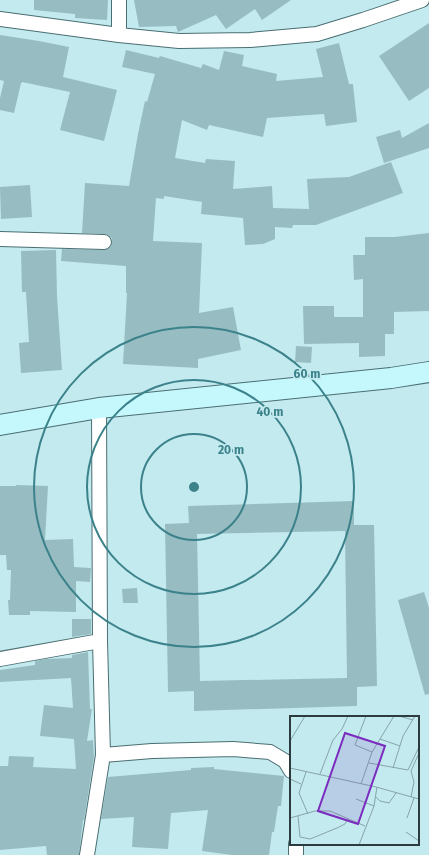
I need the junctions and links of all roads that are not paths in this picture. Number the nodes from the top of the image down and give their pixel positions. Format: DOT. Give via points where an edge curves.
graph roads {
  1 [pos="120,0"];
  2 [pos="422,0"];
  3 [pos="0,19"];
  4 [pos="119,35"];
  5 [pos="0,239"];
  6 [pos="104,242"];
  7 [pos="429,372"];
  8 [pos="99,408"];
  9 [pos="0,425"];
  10 [pos="100,641"];
  11 [pos="0,659"];
  12 [pos="103,755"];
  13 [pos="290,769"];
  14 [pos="87,855"];
  1 -- 4 [label="street"];
  2 -- 4 [label="street" via="316,34 250,40 179,41"];
  3 -- 4 [label="street"];
  5 -- 6 [label="street"];
  7 -- 8 [label="main road"];
  8 -- 9 [label="main road"];
  8 -- 10 [label="street"];
  10 -- 11 [label="street"];
  10 -- 12 [label="street"];
  12 -- 13 [label="street" via="233,749 270,752 286,761"];
  12 -- 14 [label="street"];
}
